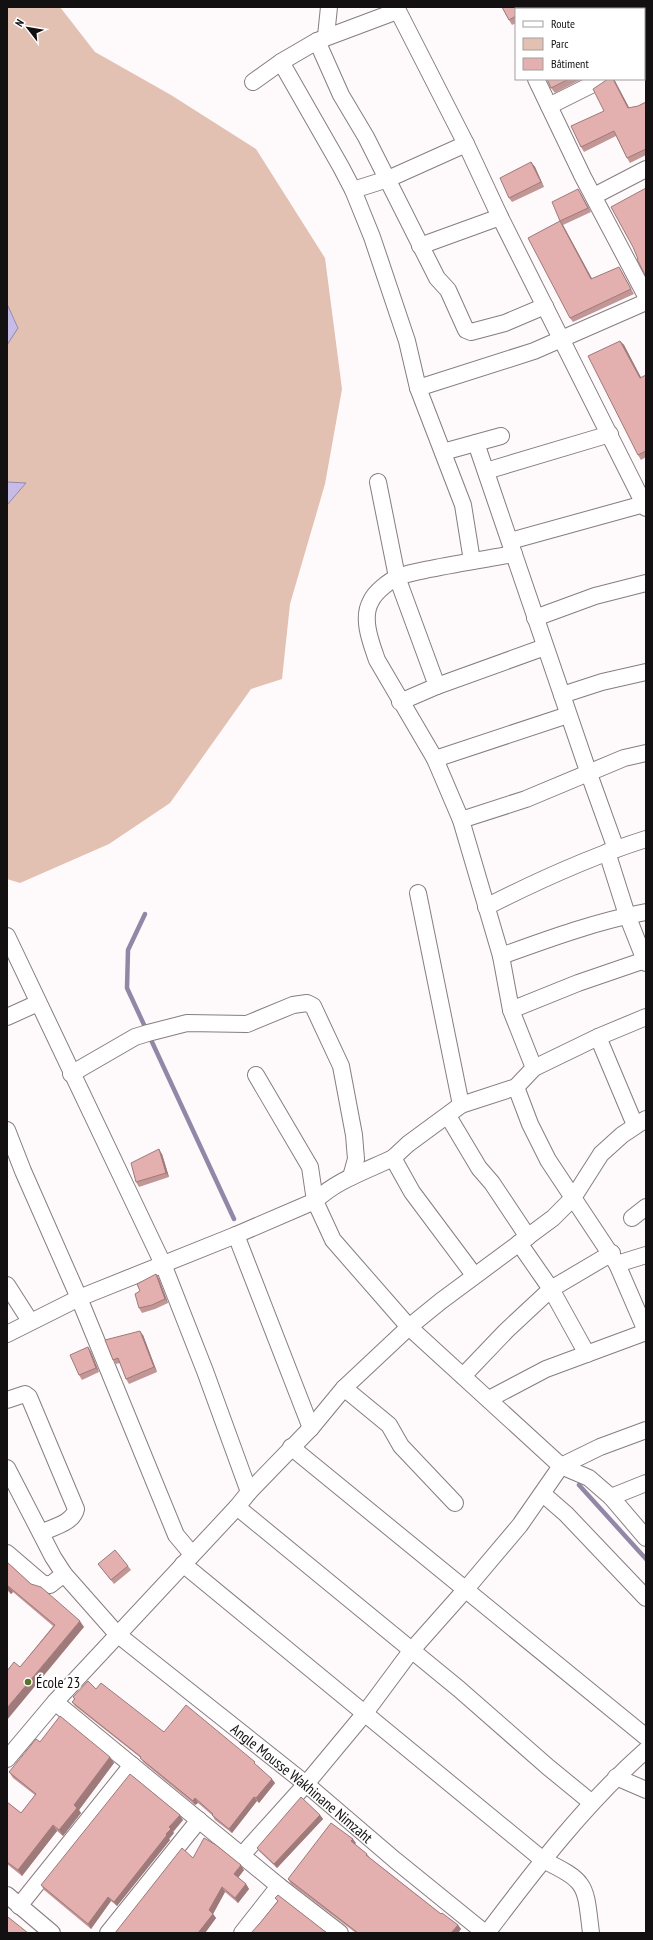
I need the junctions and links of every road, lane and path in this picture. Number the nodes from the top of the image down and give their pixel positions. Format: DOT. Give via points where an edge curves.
graph roads {
  1 [pos="329,7"];
  2 [pos="396,9"];
  3 [pos="322,38"];
  4 [pos="281,62"];
  5 [pos="536,80"];
  6 [pos="600,80"];
  7 [pos="253,82"];
  8 [pos="549,106"];
  9 [pos="466,144"];
  10 [pos="646,169"];
  11 [pos="388,179"];
  12 [pos="353,190"];
  13 [pos="594,196"];
  14 [pos="500,217"];
  15 [pos="420,246"];
  16 [pos="644,287"];
  17 [pos="646,302"];
  18 [pos="545,306"];
  19 [pos="561,338"];
  20 [pos="418,388"];
  21 [pos="610,434"];
  22 [pos="501,436"];
  23 [pos="476,443"];
  24 [pos="443,452"];
  25 [pos="486,471"];
  26 [pos="378,482"];
  27 [pos="645,506"];
  28 [pos="512,548"];
  29 [pos="472,561"];
  30 [pos="397,577"];
  31 [pos="646,583"];
  32 [pos="535,618"];
  33 [pos="545,647"];
  34 [pos="646,672"];
  35 [pos="436,686"];
  36 [pos="562,695"];
  37 [pos="400,702"];
  38 [pos="568,715"];
  39 [pos="646,753"];
  40 [pos="435,759"];
  41 [pos="588,774"];
  42 [pos="461,820"];
  43 [pos="646,840"];
  44 [pos="611,851"];
  45 [pos="418,893"];
  46 [pos="486,907"];
  47 [pos="646,912"];
  48 [pos="627,915"];
  49 [pos="7,936"];
  50 [pos="501,956"];
  51 [pos="646,961"];
  52 [pos="38,1003"];
  53 [pos="511,1010"];
  54 [pos="7,1017"];
  55 [pos="646,1017"];
  56 [pos="598,1037"];
  57 [pos="534,1068"];
  58 [pos="71,1074"];
  59 [pos="256,1075"];
  60 [pos="516,1087"];
  61 [pos="461,1105"];
  62 [pos="448,1116"];
  63 [pos="640,1122"];
  64 [pos="7,1130"];
  65 [pos="393,1158"];
  66 [pos="353,1176"];
  67 [pos="574,1198"];
  68 [pos="315,1201"];
  69 [pos="646,1207"];
  70 [pos="632,1218"];
  71 [pos="236,1235"];
  72 [pos="524,1240"];
  73 [pos="646,1255"];
  74 [pos="615,1258"];
  75 [pos="163,1264"];
  76 [pos="474,1275"];
  77 [pos="7,1286"];
  78 [pos="551,1289"];
  79 [pos="79,1298"];
  80 [pos="30,1321"];
  81 [pos="409,1327"];
  82 [pos="646,1331"];
  83 [pos="7,1334"];
  84 [pos="587,1354"];
  85 [pos="463,1376"];
  86 [pos="344,1388"];
  87 [pos="489,1398"];
  88 [pos="7,1400"];
  89 [pos="311,1428"];
  90 [pos="646,1430"];
  91 [pos="291,1447"];
  92 [pos="561,1466"];
  93 [pos="8,1471"];
  94 [pos="646,1484"];
  95 [pos="249,1492"];
  96 [pos="543,1494"];
  97 [pos="612,1497"];
  98 [pos="455,1503"];
  99 [pos="237,1507"];
  100 [pos="41,1533"];
  101 [pos="646,1538"];
  102 [pos="7,1553"];
  103 [pos="188,1559"];
  104 [pos="64,1574"];
  105 [pos="466,1590"];
  106 [pos="646,1598"];
  107 [pos="117,1634"];
  108 [pos="411,1651"];
  109 [pos="55,1702"];
  110 [pos="365,1713"];
  111 [pos="646,1737"];
  112 [pos="646,1750"];
  113 [pos="7,1760"];
  114 [pos="132,1765"];
  115 [pos="616,1777"];
  116 [pos="306,1784"];
  117 [pos="646,1790"];
  118 [pos="592,1803"];
  119 [pos="199,1820"];
  120 [pos="242,1855"];
  121 [pos="543,1860"];
  122 [pos="279,1886"];
  123 [pos="7,1896"];
  124 [pos="19,1906"];
  125 [pos="52,1933"];
  126 [pos="108,1933"];
  127 [pos="242,1933"];
  128 [pos="340,1933"];
  129 [pos="486,1933"];
  130 [pos="591,1933"];
  1 -- 3 [label="street"];
  2 -- 3 [label="street"];
  2 -- 9 [label="street"];
  3 -- 4 [label="street"];
  3 -- 11 [label="street" via="341,95"];
  4 -- 7 [label="street"];
  4 -- 12 [label="street"];
  5 -- 8 [label="street"];
  6 -- 8 [label="street"];
  8 -- 13 [label="street"];
  9 -- 11 [label="street"];
  9 -- 14 [label="street"];
  10 -- 13 [label="street"];
  11 -- 12 [label="street"];
  11 -- 15 [label="street"];
  12 -- 20 [label="street" via="372,237 407,341"];
  13 -- 16 [label="street"];
  14 -- 15 [label="street"];
  14 -- 18 [label="street"];
  15 -- 18 [label="street" via="437,278 448,290 463,326 469,332 505,323"];
  17 -- 19 [label="street"];
  18 -- 19 [label="street"];
  19 -- 20 [label="street" via="514,358"];
  19 -- 21 [label="street"];
  20 -- 24 [label="street"];
  21 -- 25 [label="street"];
  21 -- 27 [label="street"];
  22 -- 23 [label="street"];
  23 -- 24 [label="street"];
  23 -- 25 [label="street"];
  24 -- 29 [label="street" via="463,505"];
  25 -- 28 [label="street"];
  26 -- 30 [label="street"];
  27 -- 28 [label="street"];
  28 -- 29 [label="street"];
  28 -- 32 [label="street"];
  29 -- 30 [label="street"];
  30 -- 35 [label="street"];
  30 -- 37 [label="street" via="376,593 370,602 368,627 370,642 377,660"];
  31 -- 32 [label="street" via="595,596"];
  32 -- 33 [label="street"];
  33 -- 35 [label="street"];
  33 -- 36 [label="street"];
  34 -- 36 [label="street"];
  35 -- 37 [label="street"];
  36 -- 38 [label="street"];
  37 -- 40 [label="street"];
  38 -- 40 [label="street"];
  38 -- 41 [label="street"];
  39 -- 41 [label="street" via="624,758"];
  40 -- 42 [label="street"];
  41 -- 42 [label="street" via="526,799"];
  41 -- 44 [label="street"];
  42 -- 46 [label="street"];
  43 -- 44 [label="street"];
  44 -- 46 [label="street" via="531,883"];
  44 -- 48 [label="street"];
  45 -- 61 [label="street"];
  46 -- 50 [label="street"];
  47 -- 48 [label="street"];
  48 -- 50 [label="street" via="543,940"];
  48 -- 51 [label="street"];
  49 -- 52 [label="street"];
  50 -- 53 [label="street"];
  51 -- 53 [label="street" via="578,983"];
  52 -- 54 [label="street"];
  52 -- 58 [label="street"];
  53 -- 57 [label="street"];
  55 -- 56 [label="street"];
  56 -- 57 [label="street"];
  56 -- 63 [label="street"];
  57 -- 60 [label="street"];
  58 -- 66 [label="street" via="148,1033 187,1023 247,1024 293,1005 307,1003 313,1006 341,1066 354,1135 356,1159"];
  58 -- 75 [label="street"];
  59 -- 68 [label="street" via="310,1167"];
  60 -- 61 [label="street"];
  60 -- 67 [label="street" via="530,1124 548,1160"];
  61 -- 62 [label="street"];
  62 -- 65 [label="street" via="408,1144"];
  62 -- 72 [label="street" via="478,1168 492,1183"];
  63 -- 67 [label="street" via="601,1154"];
  64 -- 79 [label="street"];
  65 -- 66 [label="street"];
  65 -- 76 [label="street" via="412,1192"];
  66 -- 68 [label="street"];
  67 -- 72 [label="street"];
  67 -- 74 [label="street"];
  68 -- 71 [label="street"];
  68 -- 81 [label="street" via="334,1240"];
  69 -- 70 [label="street"];
  71 -- 75 [label="street"];
  71 -- 89 [label="street"];
  72 -- 76 [label="street"];
  72 -- 78 [label="street"];
  73 -- 74 [label="street"];
  74 -- 78 [label="street"];
  74 -- 82 [label="street"];
  75 -- 79 [label="street"];
  75 -- 95 [label="street"];
  76 -- 81 [label="street"];
  77 -- 80 [label="street"];
  78 -- 84 [label="street"];
  78 -- 85 [label="street"];
  79 -- 80 [label="street"];
  79 -- 103 [label="street"];
  80 -- 83 [label="street"];
  81 -- 85 [label="street"];
  81 -- 86 [label="street"];
  82 -- 84 [label="street"];
  84 -- 87 [label="street" via="546,1369"];
  85 -- 87 [label="street"];
  86 -- 89 [label="street"];
  86 -- 98 [label="street" via="389,1425 401,1446"];
  87 -- 92 [label="street"];
  88 -- 100 [label="street" via="25,1394 29,1397 76,1509 69,1520"];
  89 -- 91 [label="street"];
  90 -- 92 [label="street" via="600,1447"];
  91 -- 95 [label="street"];
  91 -- 105 [label="street"];
  92 -- 96 [label="street"];
  92 -- 97 [label="street" via="589,1478"];
  93 -- 100 [label="street, Angle Mousse Wakhinane Nimzaht"];
  94 -- 97 [label="street"];
  95 -- 99 [label="street"];
  96 -- 105 [label="street"];
  96 -- 106 [label="street" via="566,1514"];
  97 -- 101 [label="street"];
  99 -- 103 [label="street"];
  99 -- 108 [label="street"];
  100 -- 104 [label="street, Angle Mousse Wakhinane Nimzaht"];
  102 -- 104 [label="street" via="42,1583 50,1585"];
  103 -- 107 [label="street"];
  103 -- 110 [label="street"];
  104 -- 107 [label="street, Angle Mousse Wakhinane Nimzaht"];
  105 -- 108 [label="street"];
  105 -- 111 [label="street"];
  107 -- 109 [label="street"];
  107 -- 116 [label="street, Angle Mousse Wakhinane Nimzaht"];
  108 -- 110 [label="street"];
  108 -- 118 [label="street"];
  109 -- 113 [label="street"];
  109 -- 114 [label="street"];
  110 -- 116 [label="street"];
  110 -- 121 [label="street"];
  112 -- 115 [label="street"];
  114 -- 119 [label="street"];
  114 -- 124 [label="street"];
  115 -- 117 [label="street"];
  115 -- 118 [label="street"];
  116 -- 120 [label="street"];
  116 -- 129 [label="street, Angle Mousse Wakhinane Nimzaht"];
  118 -- 121 [label="street"];
  119 -- 120 [label="street"];
  119 -- 126 [label="street"];
  120 -- 122 [label="street"];
  121 -- 129 [label="street"];
  121 -- 130 [label="street" via="570,1874 581,1883 587,1899"];
  122 -- 127 [label="street"];
  122 -- 128 [label="street"];
  123 -- 124 [label="street"];
  124 -- 125 [label="street"];
}
